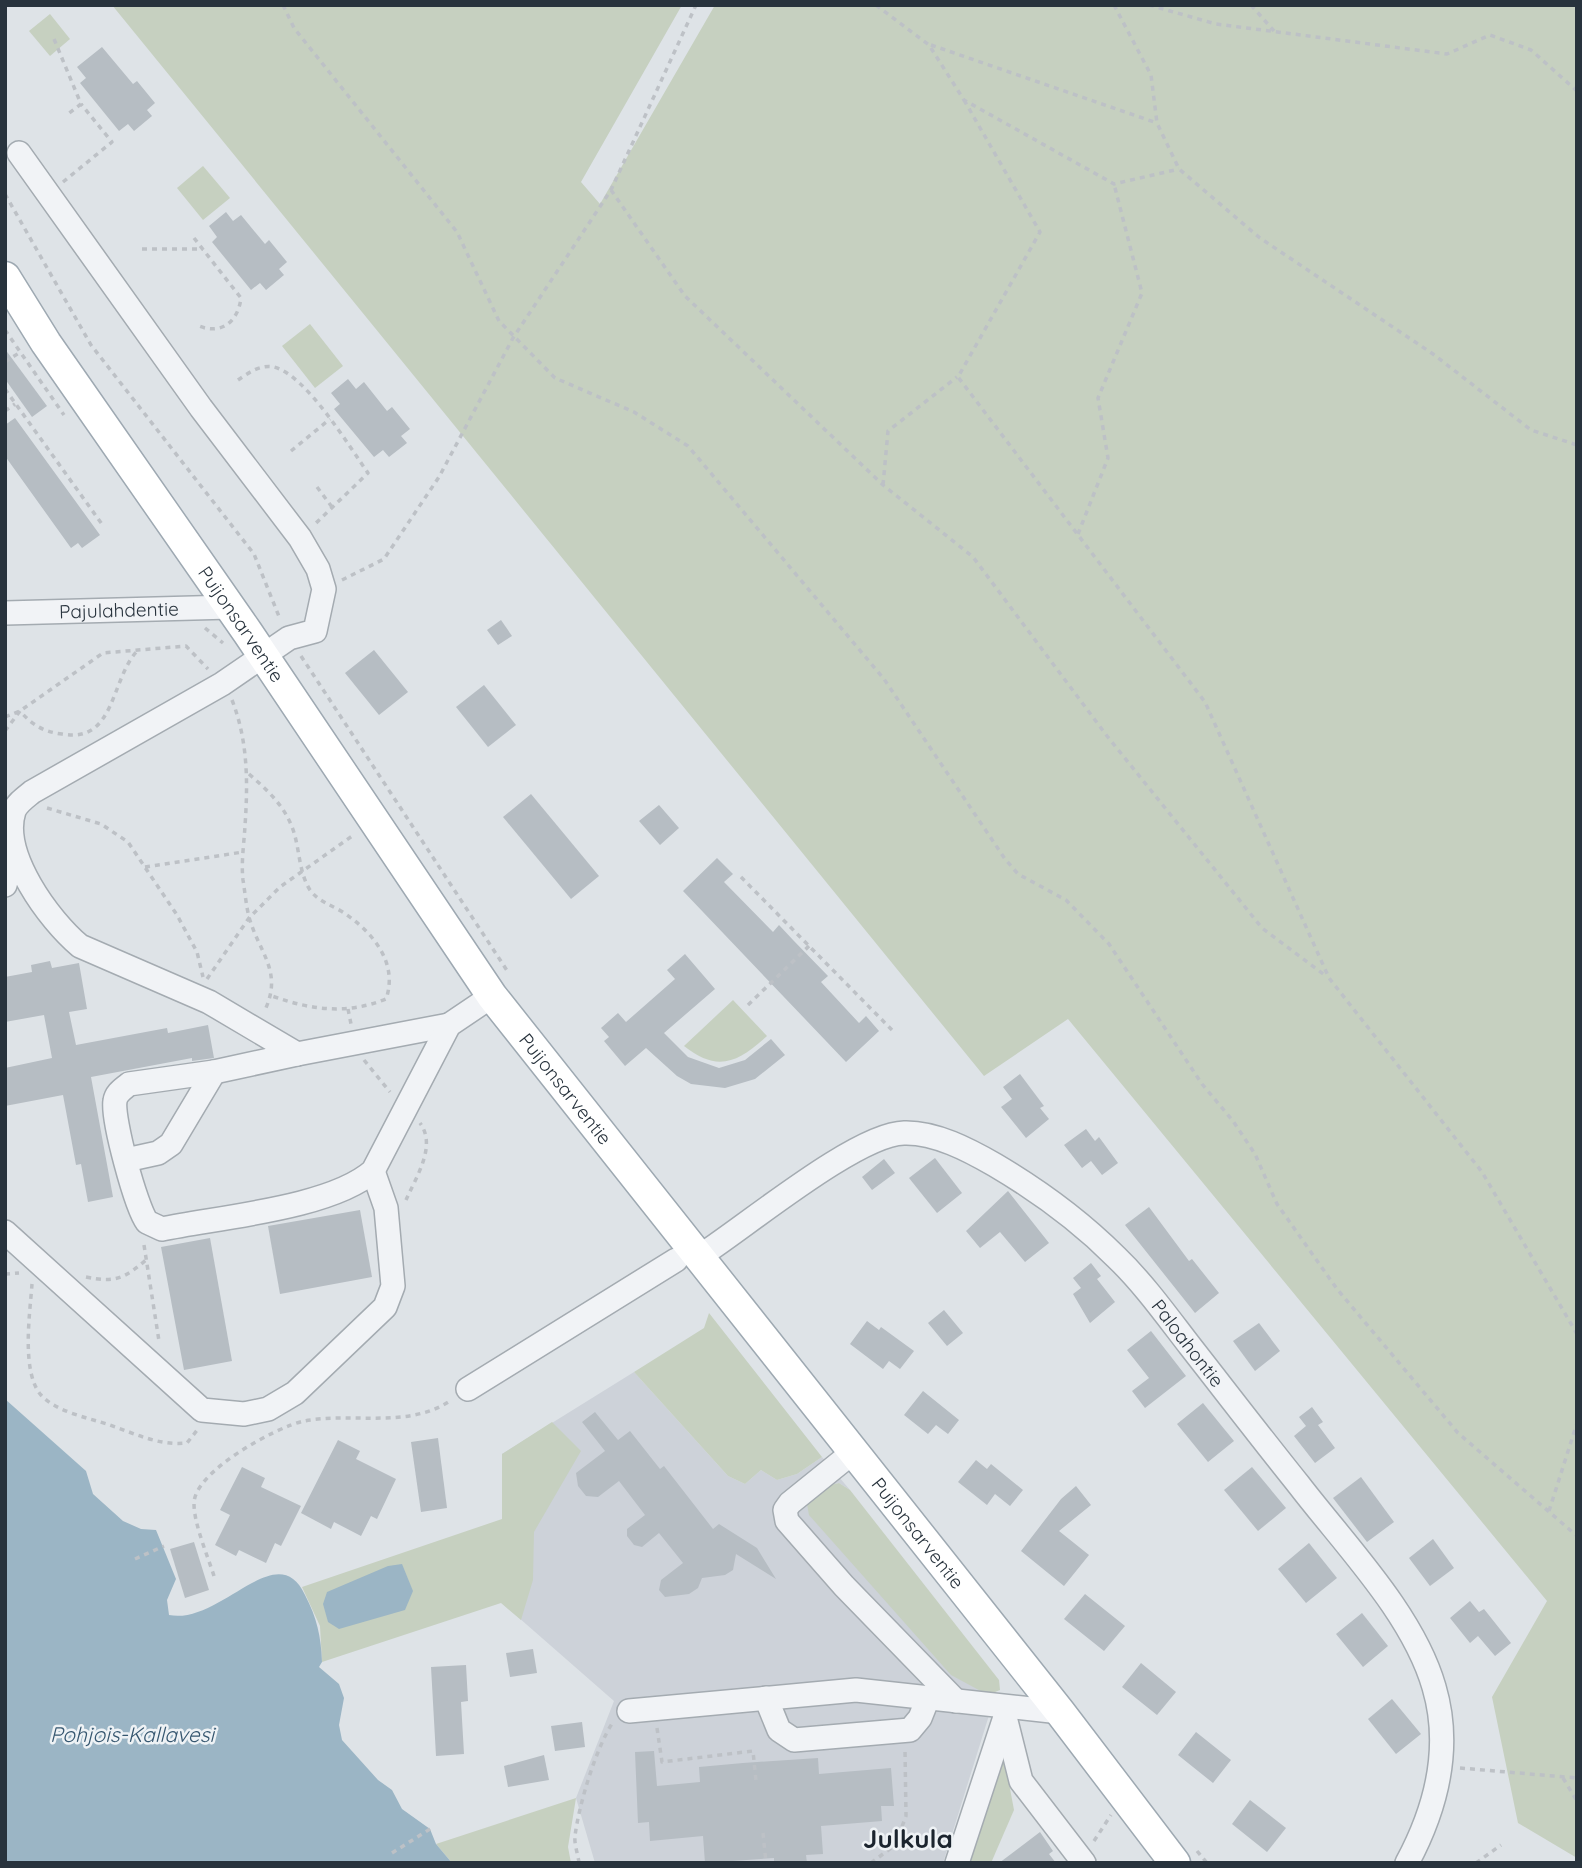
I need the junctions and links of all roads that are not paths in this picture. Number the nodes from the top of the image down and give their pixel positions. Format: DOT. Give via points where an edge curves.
graph roads {
  1 [pos="19,153"];
  2 [pos="5,278"];
  3 [pos="231,607"];
  4 [pos="5,613"];
  5 [pos="262,654"];
  6 [pos="14,806"];
  7 [pos="14,852"];
  8 [pos="5,884"];
  9 [pos="503,989"];
  10 [pos="449,1025"];
  11 [pos="297,1054"];
  12 [pos="214,1073"];
  13 [pos="127,1160"];
  14 [pos="373,1171"];
  15 [pos="5,1232"];
  16 [pos="686,1259"];
  17 [pos="468,1389"];
  18 [pos="852,1452"];
  19 [pos="928,1698"];
  20 [pos="766,1699"];
  21 [pos="956,1701"];
  22 [pos="629,1711"];
  23 [pos="1007,1712"];
  24 [pos="1059,1712"];
  25 [pos="1182,1852"];
  26 [pos="1083,1861"];
  27 [pos="957,1863"];
  28 [pos="1407,1863"];
  1 -- 5 [label="street" via="318,569 324,589 315,631 289,638"];
  2 -- 3 [label="main road, Puijonsarventie"];
  3 -- 4 [label="street, Pajulahdentie"];
  3 -- 5 [label="main road, Puijonsarventie"];
  5 -- 6 [label="street" via="222,684 76,764"];
  5 -- 9 [label="main road, Puijonsarventie"];
  6 -- 7 [label="street" via="10,824"];
  7 -- 8 [label="street"];
  7 -- 11 [label="street" via="30,886 64,933 80,946 209,1002"];
  9 -- 10 [label="street"];
  9 -- 16 [label="main road, Puijonsarventie"];
  10 -- 11 [label="street"];
  10 -- 14 [label="street"];
  11 -- 12 [label="street"];
  12 -- 13 [label="street" via="172,1144 158,1153"];
  12 -- 13 [label="street" via="129,1084 121,1090 114,1104"];
  13 -- 14 [label="street" via="139,1212 148,1223 162,1228 325,1198 359,1183"];
  14 -- 15 [label="street" via="386,1208 393,1286 385,1307 295,1393 268,1409 244,1414 202,1410"];
  16 -- 17 [label="street, Paloahontie"];
  16 -- 18 [label="main road, Puijonsarventie"];
  16 -- 28 [label="street, Paloahontie" via="842,1157 886,1135 904,1133 977,1154 1073,1217 1144,1287 1396,1612 1420,1653 1434,1688 1441,1725 1441,1766 1426,1824"];
  18 -- 21 [label="street" via="790,1503 785,1510 787,1521"];
  18 -- 24 [label="main road, Puijonsarventie"];
  19 -- 20 [label="street" via="856,1690"];
  19 -- 20 [label="street" via="911,1730 794,1740 779,1730"];
  19 -- 21 [label="street"];
  20 -- 22 [label="street"];
  21 -- 23 [label="street"];
  23 -- 24 [label="street"];
  23 -- 26 [label="street" via="1021,1781"];
  23 -- 27 [label="street"];
  24 -- 25 [label="main road, Puijonsarventie"];
}
